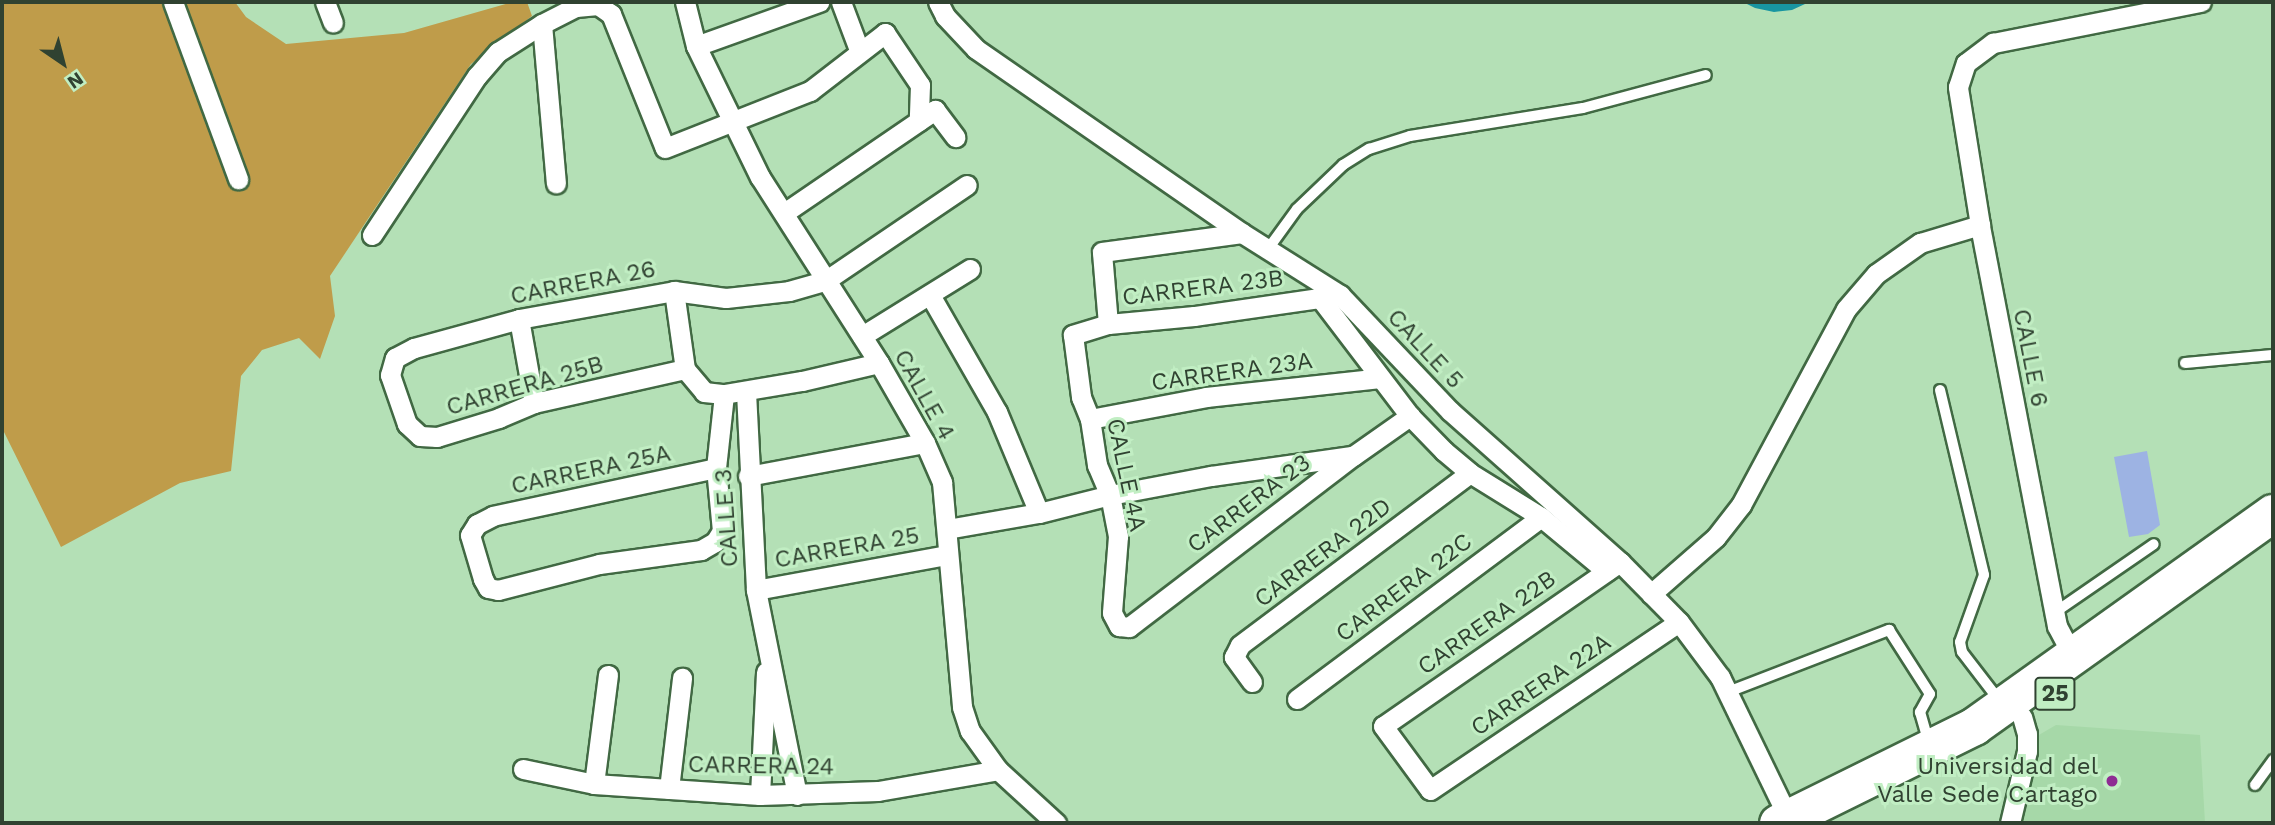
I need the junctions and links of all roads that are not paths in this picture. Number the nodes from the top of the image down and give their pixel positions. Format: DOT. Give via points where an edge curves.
graph roads {
  1 [pos="325,2"];
  2 [pos="685,2"];
  3 [pos="819,2"];
  4 [pos="841,2"];
  5 [pos="938,2"];
  6 [pos="2201,2"];
  7 [pos="180,4"];
  8 [pos="333,23"];
  9 [pos="542,24"];
  10 [pos="696,46"];
  11 [pos="859,50"];
  12 [pos="1706,75"];
  13 [pos="927,116"];
  14 [pos="732,124"];
  15 [pos="955,137"];
  16 [pos="238,179"];
  17 [pos="556,183"];
  18 [pos="967,185"];
  19 [pos="784,214"];
  20 [pos="1980,225"];
  21 [pos="1242,233"];
  22 [pos="372,235"];
  23 [pos="1268,249"];
  24 [pos="970,269"];
  25 [pos="825,281"];
  26 [pos="674,290"];
  27 [pos="930,295"];
  28 [pos="1340,295"];
  29 [pos="1320,298"];
  30 [pos="519,319"];
  31 [pos="1108,324"];
  32 [pos="1073,335"];
  33 [pos="862,336"];
  34 [pos="2273,355"];
  35 [pos="879,362"];
  36 [pos="2185,363"];
  37 [pos="685,369"];
  38 [pos="1380,378"];
  39 [pos="1940,390"];
  40 [pos="746,392"];
  41 [pos="724,394"];
  42 [pos="534,404"];
  43 [pos="1410,416"];
  44 [pos="1090,419"];
  45 [pos="420,436"];
  46 [pos="925,443"];
  47 [pos="1353,456"];
  48 [pos="716,468"];
  49 [pos="1470,473"];
  50 [pos="748,476"];
  51 [pos="1110,495"];
  52 [pos="1039,513"];
  53 [pos="2273,513"];
  54 [pos="1541,517"];
  55 [pos="947,529"];
  56 [pos="2273,542"];
  57 [pos="2154,544"];
  58 [pos="947,555"];
  59 [pos="1613,566"];
  60 [pos="756,590"];
  61 [pos="1651,594"];
  62 [pos="2054,612"];
  63 [pos="1679,622"];
  64 [pos="1119,626"];
  65 [pos="768,640"];
  66 [pos="2074,658"];
  67 [pos="608,675"];
  68 [pos="682,678"];
  69 [pos="1252,682"];
  70 [pos="1728,692"];
  71 [pos="1297,699"];
  72 [pos="2013,711"];
  73 [pos="1931,748"];
  74 [pos="2273,760"];
  75 [pos="523,769"];
  76 [pos="998,770"];
  77 [pos="594,784"];
  78 [pos="2255,785"];
  79 [pos="669,789"];
  80 [pos="1430,790"];
  81 [pos="797,794"];
  82 [pos="760,796"];
  83 [pos="1796,821"];
  84 [pos="1056,823"];
  85 [pos="2010,823"];
  1 -- 8 [label="street"];
  2 -- 10 [label="street, CALLE 4"];
  3 -- 10 [label="street"];
  4 -- 11 [label="street"];
  5 -- 21 [label="street, CALLE 5" via="976,49"];
  6 -- 20 [label="street, CALLE 6" via="1993,43 1966,63 1958,87"];
  7 -- 16 [label="street"];
  9 -- 14 [label="street" via="576,7 598,5 611,14 665,148"];
  9 -- 17 [label="street"];
  9 -- 22 [label="street" via="498,52 477,76"];
  10 -- 14 [label="street, CALLE 4"];
  11 -- 13 [label="street" via="885,33 920,85"];
  11 -- 14 [label="street" via="810,91"];
  12 -- 23 [label="lane" via="1583,108 1410,136 1369,149 1343,165 1297,209"];
  13 -- 15 [label="street"];
  13 -- 19 [label="street"];
  14 -- 19 [label="street, CALLE 4"];
  18 -- 25 [label="street, CARRERA 26"];
  19 -- 25 [label="street, CALLE 4"];
  20 -- 61 [label="street" via="1920,243 1876,274 1846,309 1741,505 1716,537"];
  20 -- 62 [label="street, CALLE 6"];
  21 -- 23 [label="street, CALLE 5"];
  21 -- 31 [label="street" via="1102,252"];
  23 -- 28 [label="street, CALLE 5"];
  24 -- 27 [label="street"];
  25 -- 26 [label="street, CARRERA 26" via="789,291 726,298"];
  25 -- 33 [label="street, CALLE 4"];
  26 -- 30 [label="street, CARRERA 26"];
  26 -- 37 [label="street"];
  27 -- 33 [label="street"];
  27 -- 52 [label="street" via="997,412"];
  28 -- 29 [label="street, CARRERA 23B"];
  28 -- 59 [label="street, CALLE 5" via="1450,411"];
  29 -- 31 [label="street, CARRERA 23B"];
  29 -- 38 [label="street"];
  30 -- 42 [label="street"];
  30 -- 45 [label="street, CARRERA 26" via="414,348 396,358 390,375 408,424"];
  31 -- 32 [label="street, CARRERA 23B"];
  32 -- 44 [label="street, CALLE 4A" via="1081,397"];
  33 -- 35 [label="street, CALLE 4"];
  34 -- 36 [label="lane"];
  35 -- 40 [label="street"];
  35 -- 46 [label="street, CALLE 4"];
  37 -- 41 [label="street" via="704,392"];
  37 -- 42 [label="street, CARRERA 25B"];
  38 -- 43 [label="street"];
  38 -- 44 [label="street, CARRERA 23A" via="1206,397"];
  39 -- 72 [label="lane" via="1984,575 1960,642 1962,652"];
  40 -- 41 [label="street"];
  40 -- 50 [label="street, CALLE 3"];
  41 -- 48 [label="street"];
  42 -- 45 [label="street, CARRERA 25B" via="437,437"];
  43 -- 47 [label="street, CARRERA 23"];
  43 -- 49 [label="street"];
  44 -- 51 [label="street, CALLE 4A" via="1097,465"];
  46 -- 50 [label="street"];
  46 -- 55 [label="street, CALLE 4" via="942,482"];
  47 -- 51 [label="street"];
  47 -- 64 [label="street, CARRERA 23" via="1129,627"];
  48 -- 48 [label="street, CARRERA 25A" via="492,516 477,524 470,535 488,588 498,590 599,564 701,550 722,531"];
  49 -- 54 [label="street"];
  49 -- 69 [label="street, CARRERA 22D" via="1240,645 1234,657"];
  50 -- 60 [label="street, CALLE 3"];
  51 -- 52 [label="street"];
  51 -- 64 [label="street, CALLE 4A" via="1118,536 1112,613"];
  52 -- 55 [label="street"];
  53 -- 66 [label="highway, 25"];
  54 -- 59 [label="street"];
  54 -- 71 [label="street, CARRERA 22C"];
  55 -- 58 [label="street, CALLE 4"];
  56 -- 72 [label="highway, 25"];
  57 -- 62 [label="lane"];
  58 -- 60 [label="street, CARRERA 25"];
  58 -- 76 [label="street, CALLE 4" via="962,706 970,731"];
  59 -- 61 [label="street, CALLE 5"];
  59 -- 80 [label="street, CARRERA 22B" via="1383,726"];
  60 -- 65 [label="street, CALLE 3"];
  61 -- 63 [label="street, CALLE 5"];
  62 -- 66 [label="street, CALLE 6"];
  63 -- 70 [label="street, CALLE 5"];
  63 -- 80 [label="street, CARRERA 22A"];
  65 -- 81 [label="street, CALLE 3"];
  65 -- 82 [label="street, CALLE 3"];
  66 -- 72 [label="highway, 25"];
  67 -- 77 [label="street"];
  68 -- 79 [label="street"];
  70 -- 73 [label="lane" via="1889,630 1930,694 1920,712"];
  70 -- 83 [label="street, CALLE 5"];
  72 -- 73 [label="highway, 25"];
  72 -- 83 [label="highway, 25" via="1986,742"];
  72 -- 85 [label="street" via="2027,734 2027,751"];
  73 -- 83 [label="highway, 25"];
  74 -- 78 [label="lane"];
  75 -- 77 [label="street, CARRERA 24"];
  76 -- 81 [label="street, CARRERA 24" via="878,791"];
  76 -- 84 [label="street, CALLE 4"];
  77 -- 79 [label="street, CARRERA 24"];
  79 -- 82 [label="street, CARRERA 24"];
  81 -- 82 [label="street, CARRERA 24"];
}
